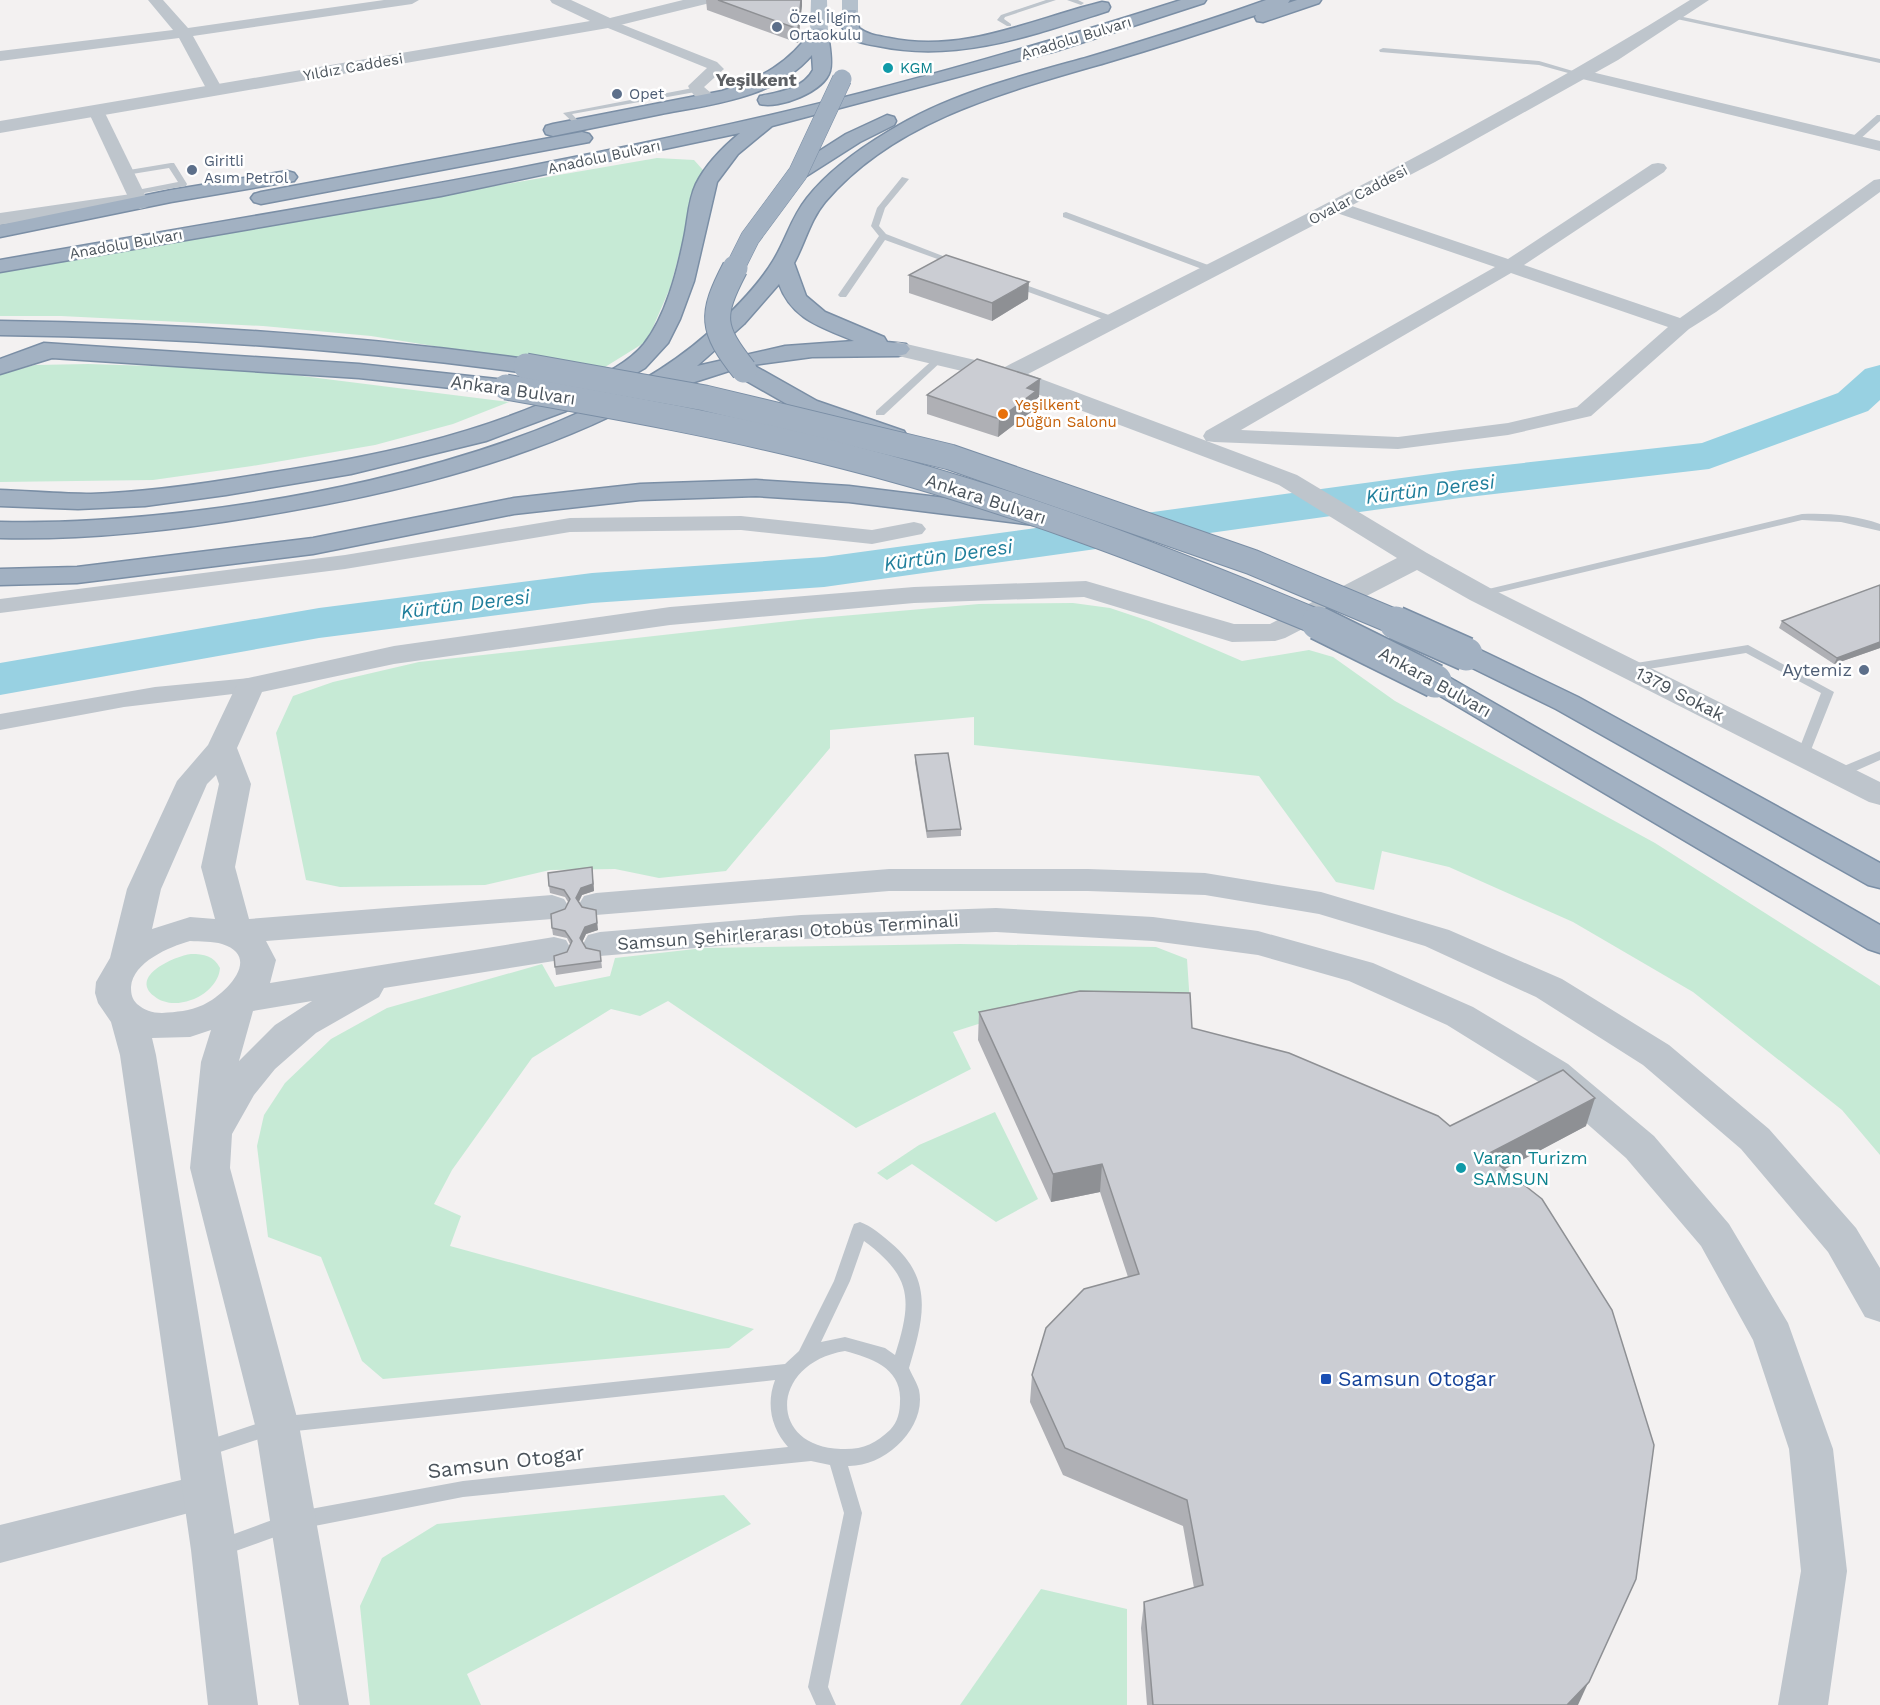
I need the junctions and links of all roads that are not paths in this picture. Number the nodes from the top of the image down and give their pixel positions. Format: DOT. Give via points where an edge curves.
graph roads {
  1 [pos="154,0"];
  2 [pos="412,0"];
  3 [pos="558,0"];
  4 [pos="704,0"];
  5 [pos="819,0"];
  6 [pos="1053,0"];
  7 [pos="1123,0"];
  8 [pos="1198,0"];
  9 [pos="1240,0"];
  10 [pos="1282,0"];
  11 [pos="1313,0"];
  12 [pos="1701,0"];
  13 [pos="1080,1"];
  14 [pos="850,14"];
  15 [pos="1674,17"];
  16 [pos="608,23"];
  17 [pos="1009,25"];
  18 [pos="184,33"];
  19 [pos="819,33"];
  20 [pos="1174,38"];
  21 [pos="1383,50"];
  22 [pos="1032,52"];
  23 [pos="0,56"];
  24 [pos="1880,60"];
  25 [pos="1579,74"];
  26 [pos="215,90"];
  27 [pos="704,94"];
  28 [pos="96,111"];
  29 [pos="1880,117"];
  30 [pos="774,120"];
  31 [pos="0,127"];
  32 [pos="631,129"];
  33 [pos="1856,139"];
  34 [pos="1880,146"];
  35 [pos="1658,168"];
  36 [pos="126,173"];
  37 [pos="798,173"];
  38 [pos="905,179"];
  39 [pos="1880,184"];
  40 [pos="138,198"];
  41 [pos="1337,207"];
  42 [pos="1066,215"];
  43 [pos="0,219"];
  44 [pos="0,231"];
  45 [pos="883,236"];
  46 [pos="0,245"];
  47 [pos="783,263"];
  48 [pos="0,266"];
  49 [pos="1510,266"];
  50 [pos="971,268"];
  51 [pos="1213,270"];
  52 [pos="1004,280"];
  53 [pos="843,295"];
  54 [pos="1114,320"];
  55 [pos="1682,325"];
  56 [pos="0,328"];
  57 [pos="898,348"];
  58 [pos="52,350"];
  59 [pos="0,351"];
  60 [pos="939,358"];
  61 [pos="0,368"];
  62 [pos="1008,375"];
  63 [pos="620,403"];
  64 [pos="880,413"];
  65 [pos="1207,441"];
  66 [pos="950,457"];
  67 [pos="0,498"];
  68 [pos="1044,518"];
  69 [pos="1880,528"];
  70 [pos="914,529"];
  71 [pos="0,530"];
  72 [pos="1413,557"];
  73 [pos="0,577"];
  74 [pos="1480,594"];
  75 [pos="0,606"];
  76 [pos="1629,668"];
  77 [pos="250,686"];
  78 [pos="0,722"];
  79 [pos="222,748"];
  80 [pos="1880,755"];
  81 [pos="1802,757"];
  82 [pos="1837,774"];
  83 [pos="1880,795"];
  84 [pos="1744,802"];
  85 [pos="1880,859"];
  86 [pos="1880,877"];
  87 [pos="596,903"];
  88 [pos="552,907"];
  89 [pos="233,932"];
  90 [pos="1880,941"];
  91 [pos="600,944"];
  92 [pos="554,949"];
  93 [pos="128,960"];
  94 [pos="398,973"];
  95 [pos="238,1001"];
  96 [pos="128,1018"];
  97 [pos="214,1132"];
  98 [pos="1880,1305"];
  99 [pos="805,1357"];
  100 [pos="900,1368"];
  101 [pos="790,1371"];
  102 [pos="277,1425"];
  103 [pos="199,1451"];
  104 [pos="810,1453"];
  105 [pos="837,1459"];
  106 [pos="205,1492"];
  107 [pos="294,1521"];
  108 [pos="0,1544"];
  109 [pos="214,1550"];
  110 [pos="233,1705"];
  111 [pos="324,1705"];
  112 [pos="826,1705"];
  113 [pos="1803,1705"];
  1 -- 18 [label="street"];
  2 -- 18 [label="street"];
  3 -- 16 [label="street"];
  4 -- 16 [label="street, Yıldız Caddesi"];
  5 -- 19 [label="main road"];
  6 -- 17 [label="lane" via="1003,16 1000,20"];
  7 -- 14 [label="highway" via="962,45 897,46 859,36"];
  8 -- 22 [label="highway, Anadolu Bulvarı"];
  9 -- 37 [label="highway, Anadolu Bulvarı" via="913,108 853,138"];
  10 -- 20 [label="highway"];
  11 -- 20 [label="highway" via="1237,25"];
  12 -- 15 [label="street, Ovalar Caddesi"];
  13 -- 17 [label="highway"];
  14 -- 17 [label="highway" via="866,25 911,36 958,36"];
  14 -- 37 [label="highway, bridge" via="842,79"];
  15 -- 24 [label="lane"];
  15 -- 25 [label="street, Ovalar Caddesi"];
  16 -- 26 [label="street, Yıldız Caddesi"];
  16 -- 27 [label="street" via="712,65 716,69 696,86"];
  18 -- 23 [label="street"];
  18 -- 26 [label="street"];
  19 -- 27 [label="highway" via="807,53 780,75 751,89"];
  19 -- 32 [label="highway" via="822,70 808,87 777,98"];
  20 -- 47 [label="highway" via="1026,81 897,134 836,179 807,211"];
  21 -- 25 [label="lane" via="1539,63"];
  22 -- 30 [label="highway, Anadolu Bulvarı"];
  22 -- 32 [label="highway"];
  25 -- 33 [label="street"];
  25 -- 41 [label="street, Ovalar Caddesi"];
  26 -- 28 [label="street, Yıldız Caddesi"];
  27 -- 40 [label="highway" via="578,125 418,156"];
  28 -- 31 [label="street, Yıldız Caddesi"];
  28 -- 36 [label="street"];
  29 -- 33 [label="lane"];
  30 -- 48 [label="highway, Anadolu Bulvarı" via="441,190"];
  30 -- 67 [label="highway" via="747,136 725,157 706,184 681,290 655,344 638,362 614,378 563,405 499,428 346,469 103,502"];
  32 -- 46 [label="highway"];
  33 -- 34 [label="street"];
  35 -- 49 [label="street"];
  36 -- 40 [label="street"];
  36 -- 40 [label="lane" via="171,165 183,184"];
  37 -- 66 [label="highway, bridge" via="750,238 722,293 716,323 730,352 744,370 808,406"];
  38 -- 45 [label="lane" via="881,208 874,226"];
  39 -- 55 [label="street"];
  40 -- 43 [label="street"];
  40 -- 44 [label="highway"];
  41 -- 49 [label="street"];
  41 -- 51 [label="street, Ovalar Caddesi"];
  42 -- 51 [label="lane"];
  45 -- 50 [label="lane"];
  45 -- 53 [label="lane"];
  47 -- 57 [label="highway" via="796,299 817,317"];
  47 -- 63 [label="highway" via="744,313 703,350"];
  49 -- 55 [label="street"];
  49 -- 65 [label="street"];
  51 -- 54 [label="street, Ovalar Caddesi"];
  52 -- 54 [label="lane"];
  54 -- 62 [label="street, Ovalar Caddesi"];
  55 -- 65 [label="street" via="1584,412 1508,429 1398,443"];
  56 -- 66 [label="highway, Ankara Bulvarı, bridge" via="183,333 360,344 526,366 705,398"];
  57 -- 60 [label="street, 1379 Sokak"];
  57 -- 63 [label="highway" via="852,346 757,356 708,369"];
  58 -- 59 [label="highway, Ankara Bulvarı"];
  58 -- 61 [label="highway"];
  58 -- 68 [label="highway, Ankara Bulvarı, bridge" via="359,371 506,387 711,424 845,456"];
  60 -- 62 [label="street, 1379 Sokak"];
  60 -- 64 [label="lane"];
  62 -- 65 [label="street, 1379 Sokak"];
  63 -- 71 [label="highway" via="560,430 482,457 385,484 263,509 142,525"];
  65 -- 72 [label="street, 1379 Sokak" via="1288,480"];
  66 -- 84 [label="highway, Ankara Bulvarı, bridge" via="1252,562 1342,598 1567,703"];
  68 -- 73 [label="highway" via="849,494 756,488 640,492 514,506 313,546 77,575"];
  68 -- 90 [label="highway, Ankara Bulvarı, bridge" via="1341,632 1435,681"];
  69 -- 74 [label="lane" via="1828,516 1802,517"];
  70 -- 75 [label="street" via="872,537 741,523 570,525 345,562"];
  72 -- 74 [label="street, 1379 Sokak"];
  72 -- 77 [label="street" via="1275,632 1232,633 1086,589 914,595 670,616 394,656"];
  74 -- 76 [label="street, 1379 Sokak"];
  76 -- 81 [label="street, 1379 Sokak"];
  76 -- 81 [label="lane" via="1748,649 1828,692"];
  77 -- 78 [label="street" via="171,692"];
  77 -- 79 [label="street"];
  79 -- 89 [label="street" via="235,784 218,867"];
  79 -- 93 [label="street" via="193,781 144,889"];
  80 -- 82 [label="lane"];
  81 -- 82 [label="street, 1379 Sokak"];
  82 -- 83 [label="street, 1379 Sokak"];
  84 -- 85 [label="highway"];
  84 -- 86 [label="highway, Ankara Bulvarı"];
  87 -- 98 [label="street" via="889,880 1134,881 1204,884 1321,903 1437,938 1549,988 1656,1055 1755,1139 1842,1240"];
  88 -- 89 [label="street"];
  89 -- 93 [label="street" via="190,929 167,935 145,945"];
  89 -- 95 [label="street" via="248,941 257,954 259,969"];
  91 -- 113 [label="street, Samsun Şehirlerarası Otobüs Terminali" via="801,927 996,920 1153,928 1258,943 1361,972 1461,1016 1555,1074 1641,1147 1715,1235 1773,1336 1811,1449 1824,1571"];
  92 -- 94 [label="street"];
  93 -- 96 [label="street" via="116,975 112,992 116,1006"];
  94 -- 95 [label="street"];
  94 -- 97 [label="street" via="295,1028 250,1073"];
  95 -- 96 [label="street" via="195,1023 170,1027"];
  95 -- 97 [label="street" via="220,1062"];
  96 -- 103 [label="street" via="138,1055"];
  97 -- 102 [label="street" via="210,1168"];
  99 -- 100 [label="lane, Samsun Otogar" via="845,1344 866,1346 886,1355"];
  99 -- 100 [label="lane, Samsun Otogar" via="842,1281 860,1228 894,1256 914,1286 914,1319"];
  99 -- 101 [label="lane, Samsun Otogar"];
  100 -- 105 [label="lane, Samsun Otogar" via="909,1385 911,1404 906,1423 894,1440 876,1452 854,1459"];
  101 -- 102 [label="lane"];
  101 -- 104 [label="lane, Samsun Otogar" via="780,1388 777,1406 782,1425 793,1441"];
  102 -- 103 [label="lane"];
  102 -- 107 [label="street"];
  103 -- 106 [label="street"];
  104 -- 105 [label="lane, Samsun Otogar"];
  104 -- 107 [label="lane, Samsun Otogar" via="464,1489"];
  105 -- 112 [label="lane" via="853,1513 818,1687"];
  106 -- 108 [label="street"];
  106 -- 109 [label="street"];
  107 -- 109 [label="lane, Samsun Otogar"];
  107 -- 111 [label="street"];
  109 -- 110 [label="street"];
}
